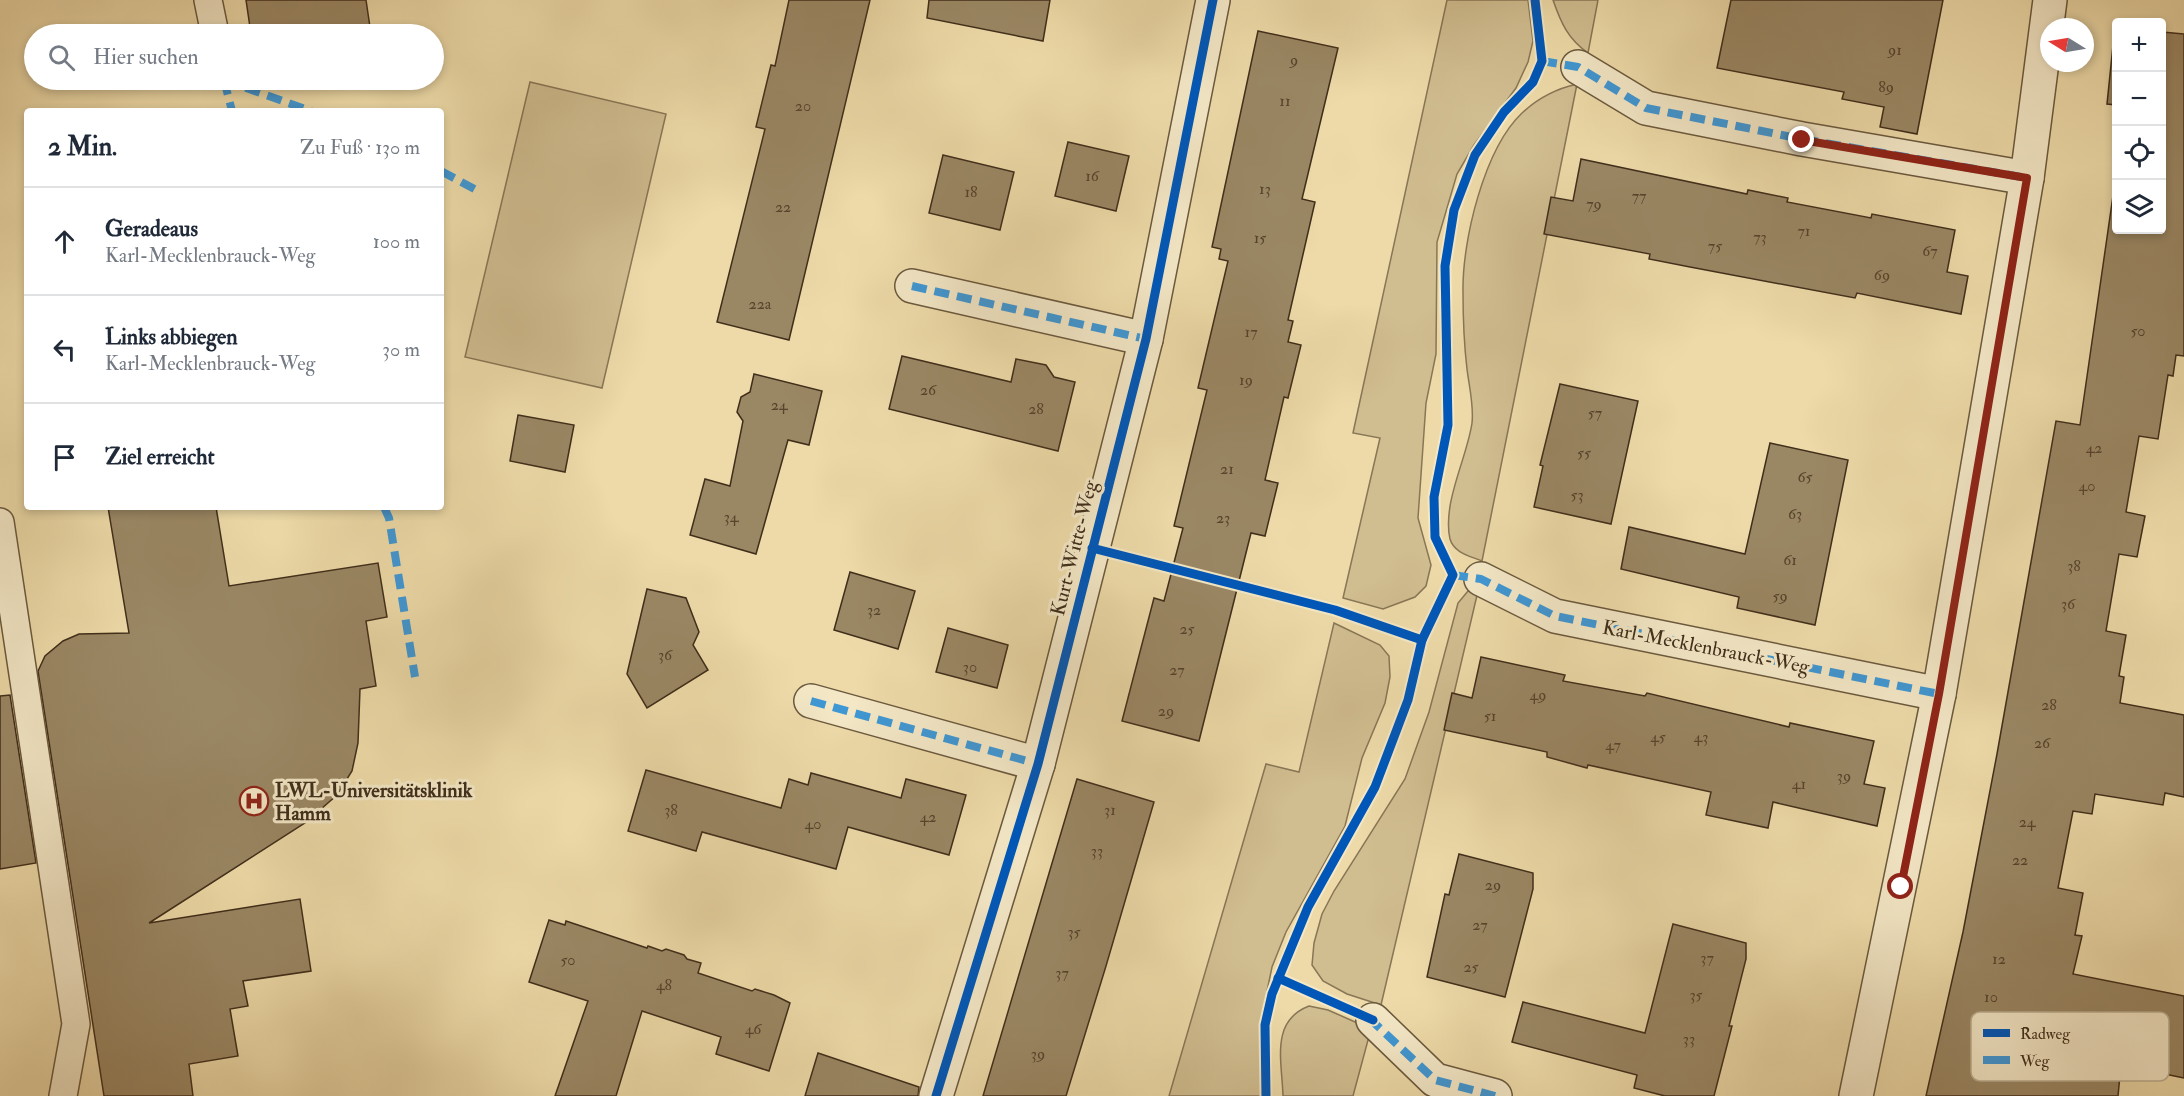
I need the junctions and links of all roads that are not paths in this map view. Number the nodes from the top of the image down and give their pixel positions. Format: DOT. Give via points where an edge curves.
graph roads {
  1 [pos="208,0"];
  2 [pos="1213,0"];
  3 [pos="2050,0"];
  4 [pos="213,24"];
  5 [pos="1578,67"];
  6 [pos="2027,178"];
  7 [pos="912,286"];
  8 [pos="1146,339"];
  9 [pos="0,522"];
  10 [pos="1481,579"];
  11 [pos="1939,694"];
  12 [pos="811,701"];
  13 [pos="1038,764"];
  14 [pos="1373,1020"];
  15 [pos="63,1096"];
  16 [pos="936,1096"];
  17 [pos="1495,1096"];
  18 [pos="1856,1096"];
  1 -- 4 [label="lane"];
  2 -- 8 [label="street, Kurt-Witte-Weg"];
  3 -- 6 [label="street"];
  5 -- 6 [label="street" via="1646,108 1802,140"];
  6 -- 11 [label="street"];
  7 -- 8 [label="street"];
  8 -- 13 [label="street, Kurt-Witte-Weg"];
  9 -- 15 [label="lane" via="76,1024"];
  10 -- 11 [label="street, Karl-Mecklenbrauck-Weg" via="1555,616"];
  11 -- 18 [label="street"];
  12 -- 13 [label="street"];
  13 -- 16 [label="street, Kurt-Witte-Weg"];
  14 -- 17 [label="street" via="1435,1080"];
}
